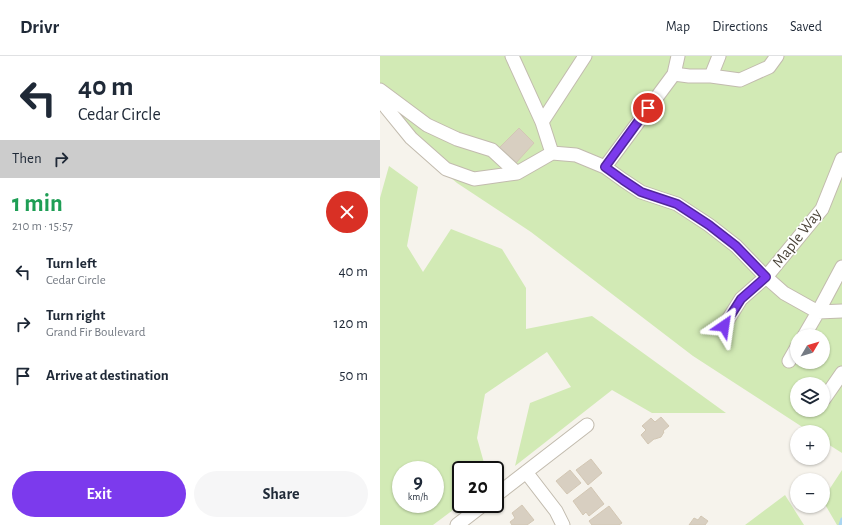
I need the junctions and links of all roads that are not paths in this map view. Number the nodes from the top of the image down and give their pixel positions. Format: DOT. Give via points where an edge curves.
graph roads {
  1 [pos="512,56"];
  2 [pos="585,56"];
  3 [pos="678,56"];
  4 [pos="719,56"];
  5 [pos="777,56"];
  6 [pos="674,74"];
  7 [pos="711,76"];
  8 [pos="380,90"];
  9 [pos="380,100"];
  10 [pos="542,122"];
  11 [pos="552,153"];
  12 [pos="842,159"];
  13 [pos="605,167"];
  14 [pos="517,173"];
  15 [pos="842,267"];
  16 [pos="766,277"];
  17 [pos="842,311"];
  18 [pos="818,312"];
  19 [pos="724,326"];
  20 [pos="808,329"];
  21 [pos="842,373"];
  22 [pos="830,390"];
  23 [pos="587,425"];
  24 [pos="526,472"];
  25 [pos="504,489"];
  26 [pos="472,513"];
  27 [pos="457,525"];
  28 [pos="563,525"];
  1 -- 10 [label="street"];
  2 -- 10 [label="street"];
  3 -- 6 [label="street"];
  4 -- 7 [label="street"];
  5 -- 7 [label="street" via="769,67 740,80"];
  6 -- 7 [label="street"];
  6 -- 13 [label="street"];
  8 -- 14 [label="street" via="427,126 492,150"];
  9 -- 14 [label="street" via="411,138 446,169 474,179"];
  10 -- 11 [label="street"];
  11 -- 13 [label="street" via="576,155"];
  11 -- 14 [label="street"];
  12 -- 16 [label="street, Maple Way" via="822,209"];
  13 -- 16 [label="street" via="641,192 677,204 709,225 736,246"];
  15 -- 18 [label="street"];
  16 -- 18 [label="street" via="784,293"];
  16 -- 19 [label="street, Maple Way" via="741,299"];
  17 -- 18 [label="street"];
  18 -- 20 [label="street"];
  21 -- 22 [label="street"];
  23 -- 24 [label="street"];
  24 -- 25 [label="street"];
  24 -- 28 [label="street" via="556,511"];
  26 -- 27 [label="street"];
}
